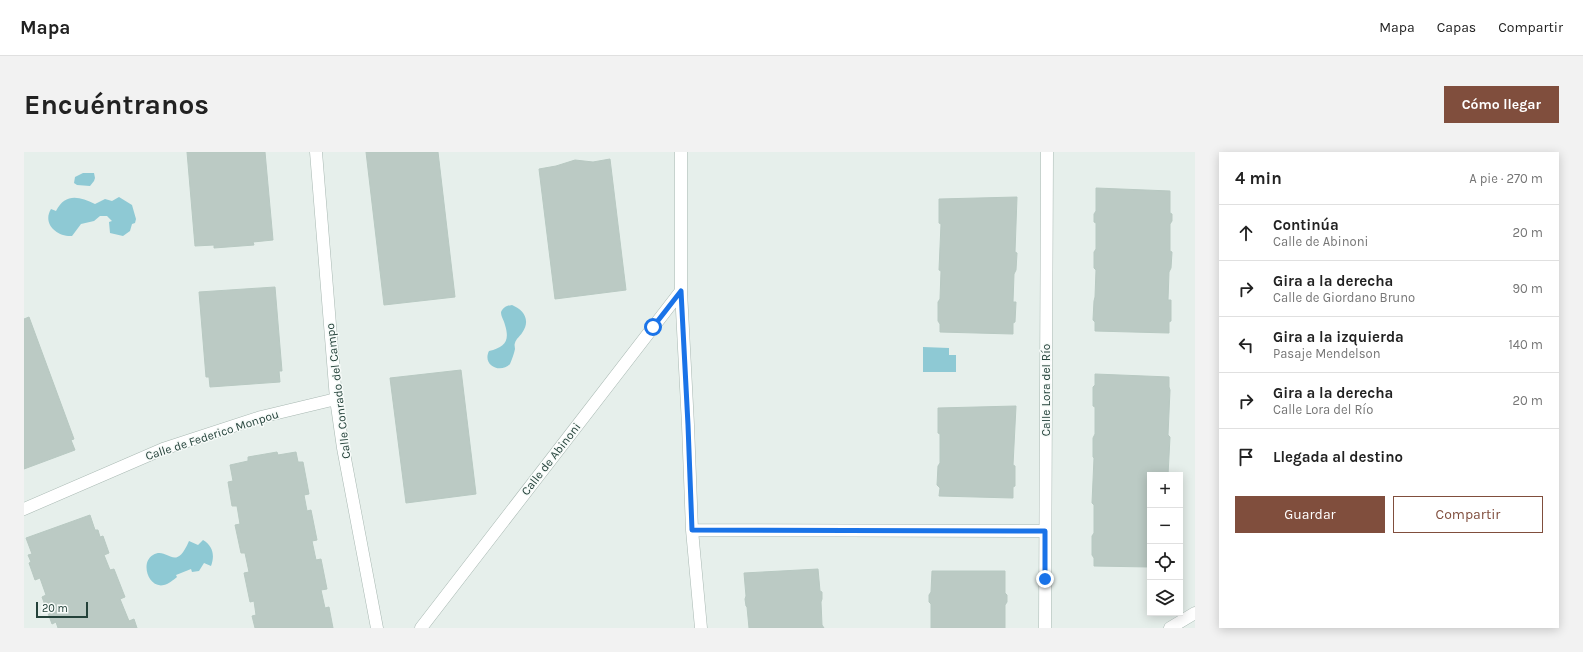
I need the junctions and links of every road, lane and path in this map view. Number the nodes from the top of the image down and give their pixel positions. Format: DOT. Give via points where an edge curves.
graph roads {
  1 [pos="316,152"];
  2 [pos="681,152"];
  3 [pos="1047,152"];
  4 [pos="681,291"];
  5 [pos="336,399"];
  6 [pos="24,508"];
  7 [pos="692,530"];
  8 [pos="1045,531"];
  9 [pos="1195,613"];
  10 [pos="377,628"];
  11 [pos="421,628"];
  12 [pos="701,628"];
  13 [pos="1045,628"];
  14 [pos="1170,628"];
  1 -- 5 [label="street, Calle Conrado del Campo"];
  2 -- 4 [label="street"];
  3 -- 8 [label="street, Calle Lora del Río"];
  4 -- 7 [label="street"];
  4 -- 11 [label="street, Calle de Abinoni"];
  5 -- 6 [label="street, Calle de Federico Monpou" via="261,417 163,449"];
  5 -- 10 [label="street, Calle Conrado del Campo"];
  7 -- 8 [label="street"];
  7 -- 12 [label="street"];
  8 -- 13 [label="street, Calle Lora del Río"];
  9 -- 14 [label="street"];
}
